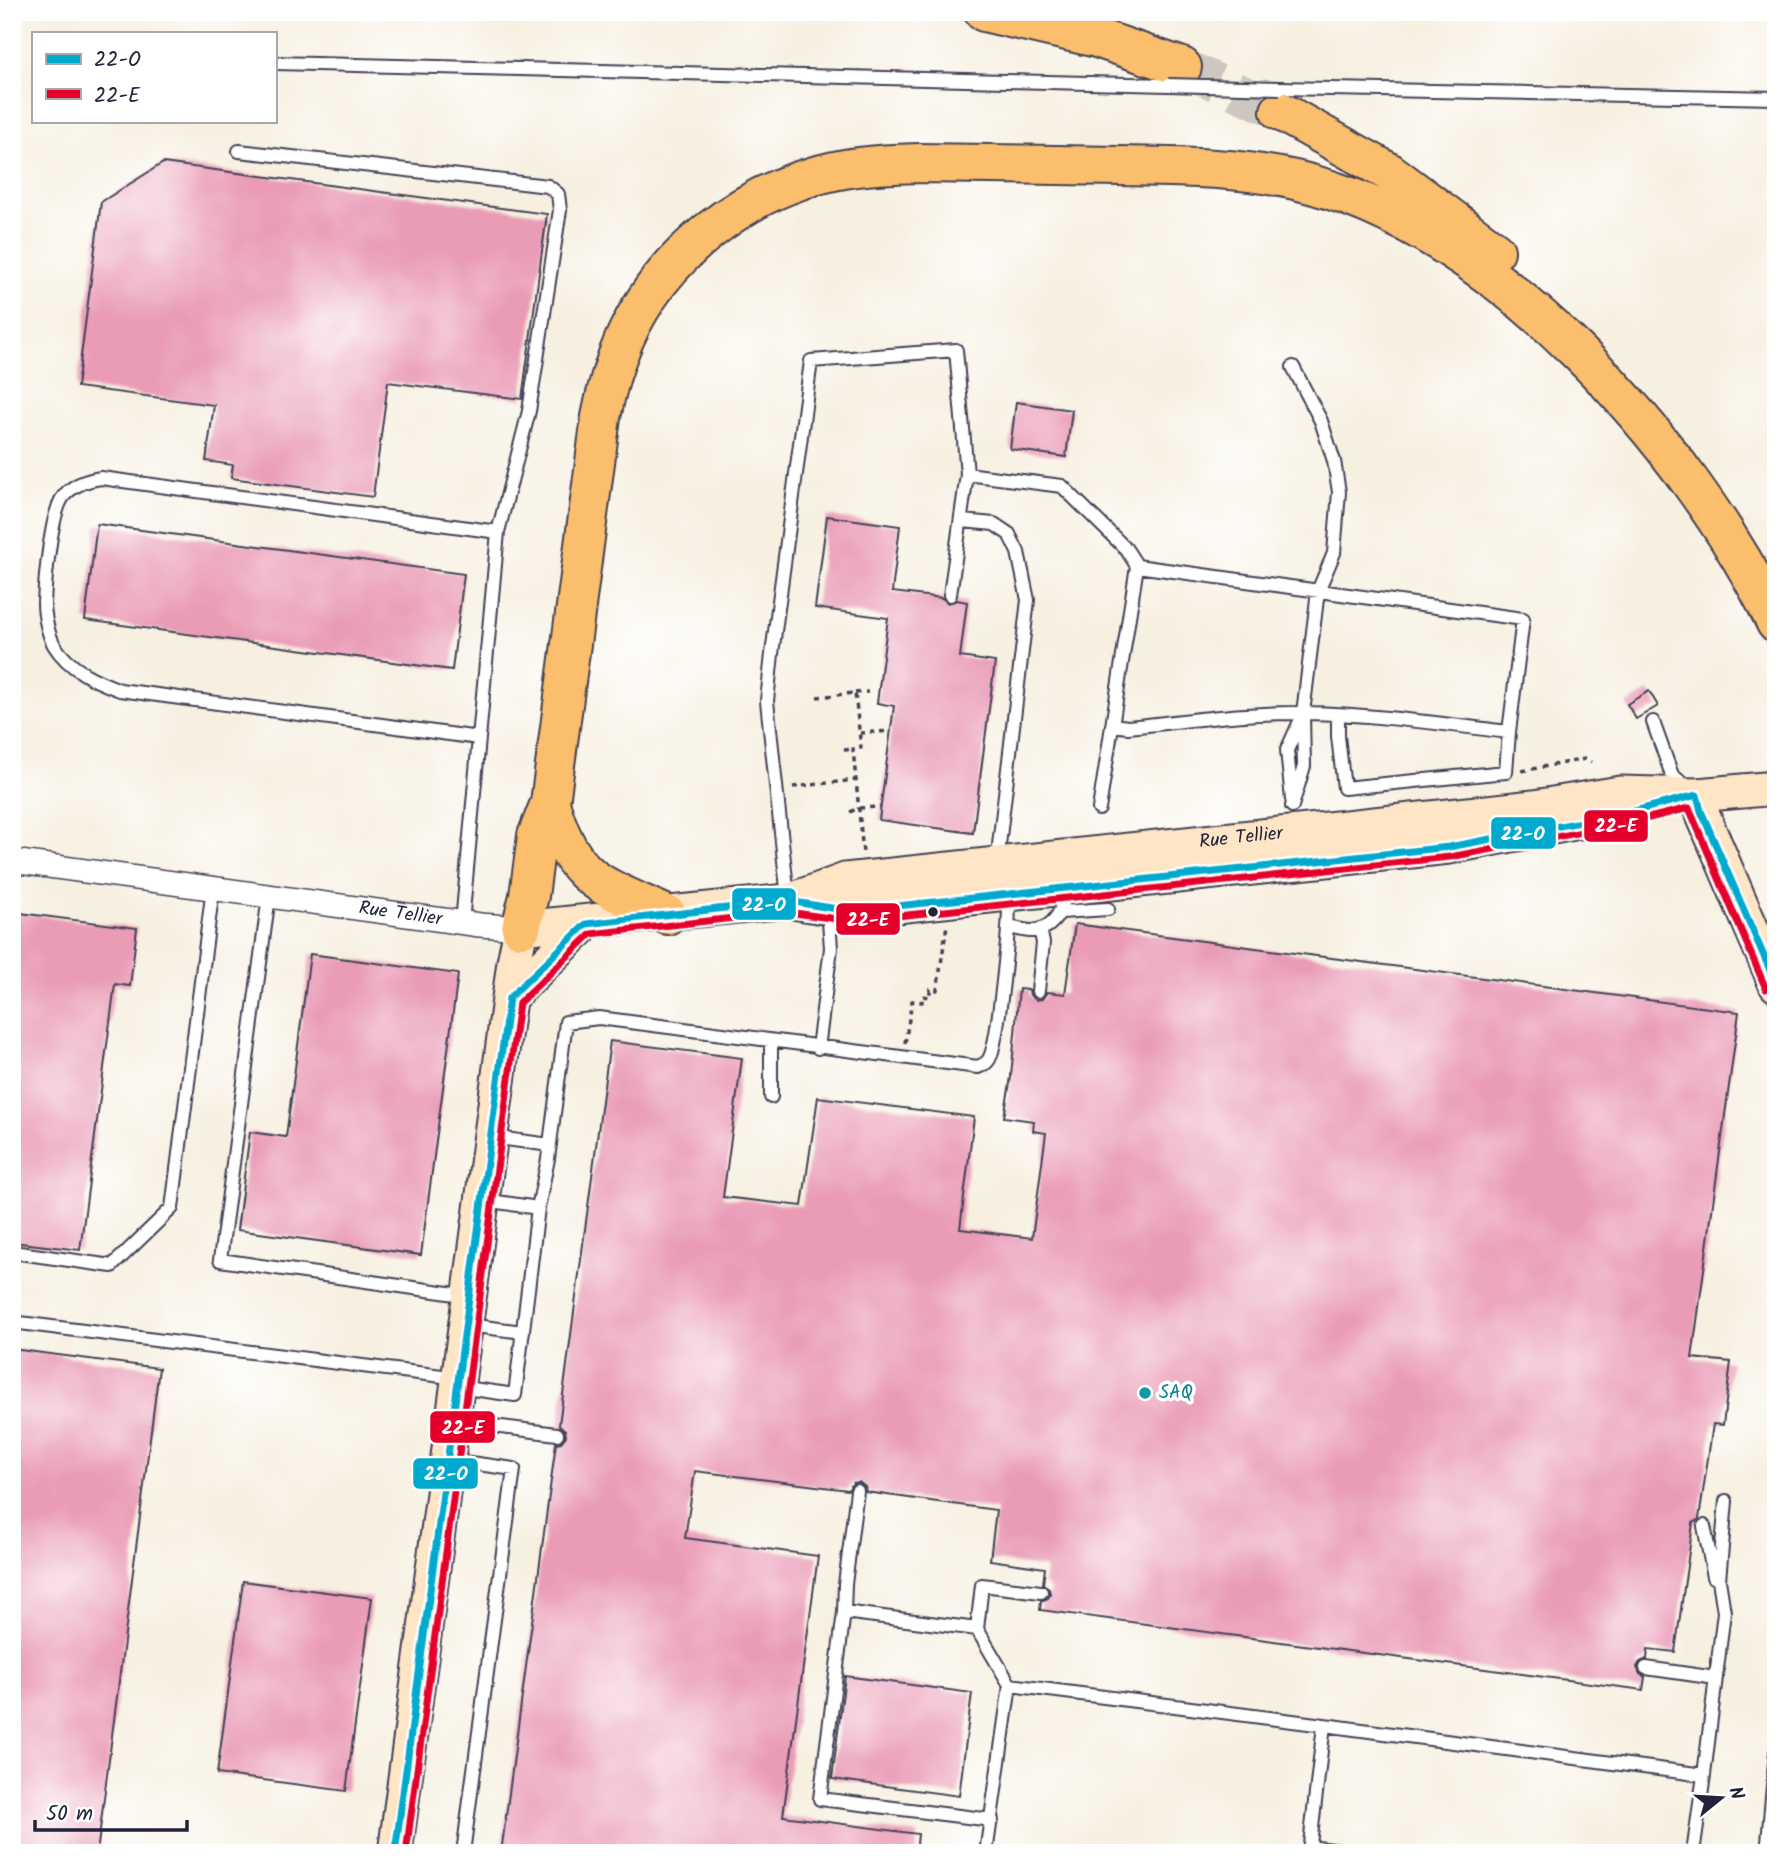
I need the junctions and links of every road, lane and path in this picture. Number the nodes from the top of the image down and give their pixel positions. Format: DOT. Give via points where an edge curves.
graph roads {
  1 [pos="984,12"];
  2 [pos="276,63"];
  3 [pos="1175,76"];
  4 [pos="1776,98"];
  5 [pos="1280,99"];
  6 [pos="239,151"];
  7 [pos="1293,367"];
  8 [pos="967,474"];
  9 [pos="962,521"];
  10 [pos="498,533"];
  11 [pos="1137,566"];
  12 [pos="1318,591"];
  13 [pos="950,595"];
  14 [pos="1776,615"];
  15 [pos="1776,623"];
  16 [pos="868,692"];
  17 [pos="855,694"];
  18 [pos="817,697"];
  19 [pos="1304,713"];
  20 [pos="1338,715"];
  21 [pos="1653,722"];
  22 [pos="1112,725"];
  23 [pos="891,731"];
  24 [pos="1509,732"];
  25 [pos="860,733"];
  26 [pos="479,738"];
  27 [pos="852,749"];
  28 [pos="845,750"];
  29 [pos="1591,762"];
  30 [pos="1506,772"];
  31 [pos="856,780"];
  32 [pos="791,787"];
  33 [pos="1776,788"];
  34 [pos="1697,795"];
  35 [pos="550,803"];
  36 [pos="859,807"];
  37 [pos="881,807"];
  38 [pos="1099,809"];
  39 [pos="850,812"];
  40 [pos="1294,839"];
  41 [pos="863,855"];
  42 [pos="12,861"];
  43 [pos="1004,878"];
  44 [pos="1062,880"];
  45 [pos="213,888"];
  46 [pos="269,896"];
  47 [pos="827,897"];
  48 [pos="788,901"];
  49 [pos="1108,909"];
  50 [pos="667,915"];
  51 [pos="946,917"];
  52 [pos="463,923"];
  53 [pos="586,924"];
  54 [pos="1009,927"];
  55 [pos="521,928"];
  56 [pos="1040,929"];
  57 [pos="1776,985"];
  58 [pos="1038,991"];
  59 [pos="509,998"];
  60 [pos="908,1024"];
  61 [pos="771,1042"];
  62 [pos="818,1048"];
  63 [pos="771,1097"];
  64 [pos="491,1137"];
  65 [pos="550,1144"];
  66 [pos="483,1200"];
  67 [pos="538,1208"];
  68 [pos="12,1252"];
  69 [pos="468,1310"];
  70 [pos="12,1322"];
  71 [pos="523,1332"];
  72 [pos="458,1382"];
  73 [pos="453,1421"];
  74 [pos="557,1434"];
  75 [pos="448,1460"];
  76 [pos="857,1491"];
  77 [pos="1726,1500"];
  78 [pos="1704,1526"];
  79 [pos="1719,1580"];
  80 [pos="1041,1592"];
  81 [pos="844,1612"];
  82 [pos="977,1629"];
  83 [pos="1646,1668"];
  84 [pos="1716,1678"];
  85 [pos="1010,1685"];
  86 [pos="1324,1725"];
  87 [pos="1776,1752"];
  88 [pos="1704,1775"];
  89 [pos="992,1820"];
  90 [pos="1309,1850"];
  91 [pos="395,1853"];
  92 [pos="463,1853"];
  93 [pos="986,1853"];
  94 [pos="1357,1853"];
  95 [pos="1693,1853"];
  96 [pos="1767,1853"];
  1 -- 3 [label="highway" via="1097,38"];
  2 -- 3 [label="lane"];
  3 -- 5 [label="lane, bridge"];
  4 -- 5 [label="lane"];
  5 -- 14 [label="highway" via="1479,237 1546,296 1623,379 1687,462"];
  6 -- 10 [label="lane" via="548,186 558,194 560,210 529,411"];
  7 -- 12 [label="lane" via="1321,421 1339,492 1334,553"];
  8 -- 9 [label="lane"];
  8 -- 11 [label="lane" via="1062,486 1126,548"];
  8 -- 48 [label="lane" via="956,350 811,361 767,701"];
  9 -- 13 [label="lane"];
  9 -- 43 [label="lane" via="993,524 1010,534 1028,600 999,845"];
  10 -- 26 [label="lane"];
  10 -- 26 [label="lane" via="101,478 75,486 62,498 55,515 44,605 54,644 66,659 82,673 120,690"];
  11 -- 12 [label="lane"];
  11 -- 22 [label="lane"];
  12 -- 19 [label="lane"];
  12 -- 24 [label="lane" via="1522,619"];
  15 -- 35 [label="highway" via="1696,490 1600,374 1487,274 1383,209 1293,179 1227,170 919,163 859,167 780,188 709,230 652,291 624,340 607,389 596,445"];
  16 -- 17 [label="path"];
  17 -- 18 [label="path"];
  17 -- 25 [label="path"];
  19 -- 20 [label="lane"];
  19 -- 22 [label="lane"];
  19 -- 40 [label="lane" via="1287,750"];
  20 -- 24 [label="lane"];
  20 -- 30 [label="lane" via="1344,788"];
  21 -- 34 [label="lane" via="1672,775"];
  22 -- 38 [label="lane"];
  23 -- 25 [label="path"];
  24 -- 30 [label="lane"];
  25 -- 27 [label="path" via="861,748"];
  26 -- 52 [label="lane"];
  27 -- 28 [label="path"];
  27 -- 31 [label="path"];
  29 -- 30 [label="path" via="1585,759"];
  31 -- 32 [label="path"];
  31 -- 36 [label="path"];
  33 -- 34 [label="street, Rue Tellier"];
  34 -- 40 [label="street, Rue Tellier" via="1620,793"];
  34 -- 57 [label="street"];
  35 -- 50 [label="highway" via="561,839 584,872"];
  35 -- 55 [label="highway" via="537,836"];
  36 -- 37 [label="path"];
  36 -- 39 [label="path"];
  36 -- 41 [label="path"];
  40 -- 44 [label="street, Rue Tellier"];
  42 -- 45 [label="street, Rue Tellier"];
  43 -- 44 [label="street, Rue Tellier"];
  43 -- 47 [label="street, Rue Tellier" via="850,911"];
  43 -- 54 [label="lane"];
  44 -- 49 [label="lane"];
  44 -- 56 [label="lane"];
  45 -- 46 [label="street, Rue Tellier"];
  45 -- 68 [label="lane" via="172,1208 112,1266"];
  46 -- 52 [label="street, Rue Tellier"];
  46 -- 69 [label="lane" via="220,1260"];
  47 -- 48 [label="street, Rue Tellier"];
  47 -- 62 [label="lane" via="831,948"];
  48 -- 50 [label="street, Rue Tellier"];
  50 -- 53 [label="street, Rue Tellier"];
  51 -- 60 [label="path" via="937,990 930,989 922,1002 912,1001"];
  52 -- 55 [label="street, Rue Tellier"];
  53 -- 55 [label="street, Rue Tellier"];
  53 -- 59 [label="street"];
  54 -- 56 [label="lane"];
  54 -- 62 [label="lane" via="995,1032 986,1064 971,1067"];
  55 -- 59 [label="street"];
  56 -- 58 [label="lane"];
  59 -- 64 [label="street"];
  61 -- 62 [label="lane"];
  61 -- 63 [label="lane"];
  61 -- 65 [label="lane" via="600,1018 566,1022"];
  64 -- 65 [label="lane"];
  64 -- 66 [label="street"];
  65 -- 67 [label="lane"];
  66 -- 67 [label="lane"];
  66 -- 69 [label="street"];
  67 -- 71 [label="lane"];
  69 -- 71 [label="lane"];
  69 -- 72 [label="street"];
  70 -- 72 [label="lane"];
  71 -- 72 [label="lane" via="515,1395"];
  72 -- 73 [label="street"];
  73 -- 74 [label="lane"];
  73 -- 75 [label="street"];
  75 -- 91 [label="street"];
  75 -- 92 [label="lane" via="514,1469"];
  76 -- 81 [label="lane"];
  77 -- 79 [label="lane"];
  78 -- 79 [label="lane" via="1714,1577"];
  79 -- 84 [label="lane" via="1724,1612"];
  80 -- 82 [label="lane" via="982,1585"];
  81 -- 82 [label="lane"];
  81 -- 89 [label="lane" via="820,1799"];
  82 -- 85 [label="lane"];
  83 -- 84 [label="lane"];
  84 -- 88 [label="lane"];
  85 -- 86 [label="lane"];
  85 -- 89 [label="lane"];
  86 -- 88 [label="lane"];
  86 -- 90 [label="lane"];
  87 -- 96 [label="lane"];
  88 -- 95 [label="lane"];
  89 -- 93 [label="lane"];
  90 -- 94 [label="lane"];
}
